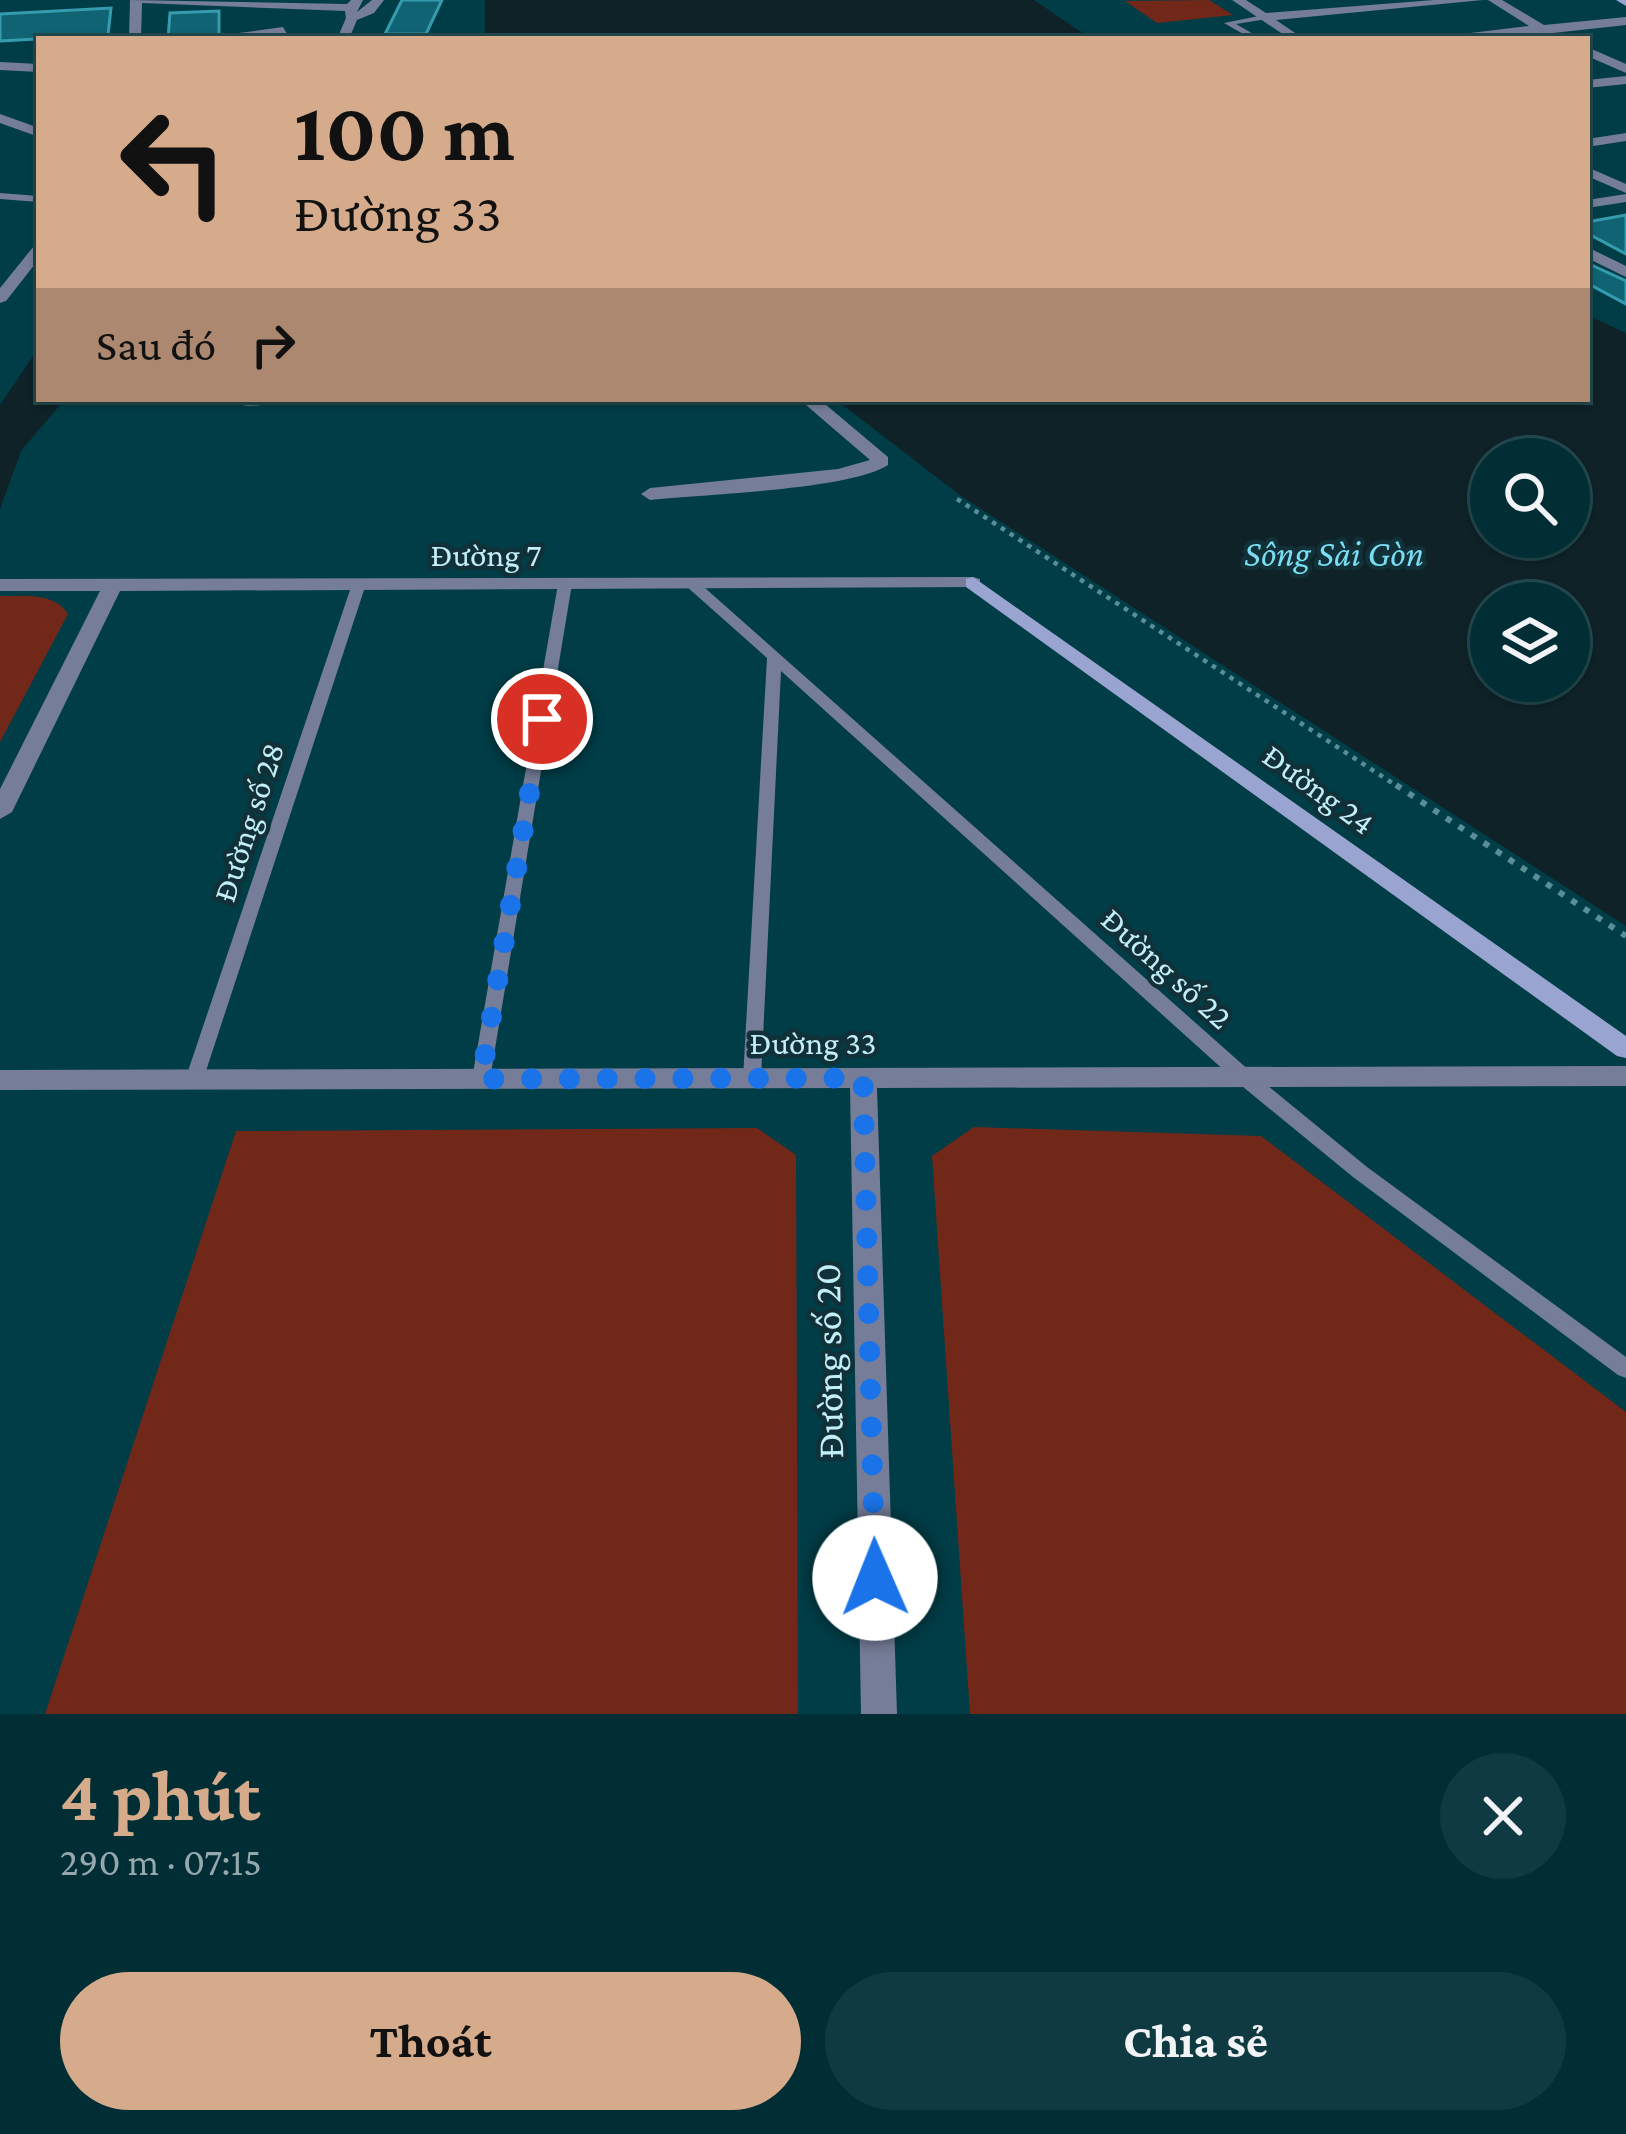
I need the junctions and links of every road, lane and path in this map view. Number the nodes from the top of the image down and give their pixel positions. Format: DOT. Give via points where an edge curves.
graph roads {
  1 [pos="140,0"];
  2 [pos="378,0"];
  3 [pos="1238,0"];
  4 [pos="1477,0"];
  5 [pos="1494,0"];
  6 [pos="353,9"];
  7 [pos="1264,17"];
  8 [pos="1626,21"];
  9 [pos="1541,29"];
  10 [pos="283,31"];
  11 [pos="135,36"];
  12 [pos="239,36"];
  13 [pos="1252,36"];
  14 [pos="1293,36"];
  15 [pos="1465,36"];
  16 [pos="1556,36"];
  17 [pos="1590,52"];
  18 [pos="0,67"];
  19 [pos="36,68"];
  20 [pos="1626,69"];
  21 [pos="1626,80"];
  22 [pos="1590,84"];
  23 [pos="0,118"];
  24 [pos="0,133"];
  25 [pos="35,137"];
  26 [pos="1626,137"];
  27 [pos="1590,140"];
  28 [pos="1590,173"];
  29 [pos="1626,194"];
  30 [pos="0,196"];
  31 [pos="36,199"];
  32 [pos="1590,203"];
  33 [pos="36,253"];
  34 [pos="1590,254"];
  35 [pos="0,263"];
  36 [pos="26,266"];
  37 [pos="1626,272"];
  38 [pos="0,298"];
  39 [pos="812,402"];
  40 [pos="650,494"];
  41 [pos="957,499"];
  42 [pos="691,583"];
  43 [pos="973,583"];
  44 [pos="358,584"];
  45 [pos="565,584"];
  46 [pos="0,585"];
  47 [pos="112,585"];
  48 [pos="774,658"];
  49 [pos="0,812"];
  50 [pos="1626,936"];
  51 [pos="1626,1049"];
  52 [pos="1626,1076"];
  53 [pos="1244,1077"];
  54 [pos="752,1078"];
  55 [pos="863,1078"];
  56 [pos="481,1079"];
  57 [pos="0,1080"];
  58 [pos="194,1080"];
  59 [pos="1626,1369"];
  60 [pos="879,1714"];
  1 -- 6 [label="street"];
  1 -- 11 [label="street"];
  2 -- 6 [label="street" via="370,11"];
  3 -- 7 [label="street"];
  4 -- 7 [label="street"];
  5 -- 9 [label="street"];
  7 -- 13 [label="lane" via="1228,23"];
  7 -- 14 [label="street"];
  8 -- 9 [label="street"];
  9 -- 15 [label="street"];
  9 -- 16 [label="street"];
  10 -- 12 [label="street"];
  17 -- 20 [label="street"];
  18 -- 19 [label="street"];
  21 -- 22 [label="street"];
  23 -- 25 [label="street"];
  24 -- 25 [label="street"];
  26 -- 27 [label="street"];
  28 -- 29 [label="street"];
  29 -- 32 [label="street"];
  30 -- 31 [label="lane"];
  33 -- 36 [label="street"];
  34 -- 37 [label="street"];
  35 -- 36 [label="street"];
  36 -- 38 [label="street"];
  39 -- 40 [label="street" via="882,461 838,475"];
  41 -- 50 [label="path"];
  42 -- 43 [label="street, Đường 7"];
  42 -- 45 [label="street, Đường 7"];
  42 -- 48 [label="lane, Đường số 22"];
  43 -- 51 [label="street, Đường 24"];
  44 -- 45 [label="street, Đường 7"];
  44 -- 47 [label="street, Đường 7"];
  44 -- 58 [label="lane, Đường số 28"];
  45 -- 56 [label="lane"];
  46 -- 47 [label="street, Đường 7"];
  47 -- 49 [label="street"];
  48 -- 53 [label="lane, Đường số 22"];
  48 -- 54 [label="lane"];
  52 -- 53 [label="street, Đường 33"];
  53 -- 55 [label="street, Đường 33"];
  53 -- 59 [label="lane, Đường số 22"];
  54 -- 55 [label="street, Đường 33"];
  54 -- 56 [label="street, Đường 33"];
  55 -- 60 [label="street, Đường số 20"];
  56 -- 58 [label="street, Đường 33"];
  57 -- 58 [label="street, Đường 33"];
}
